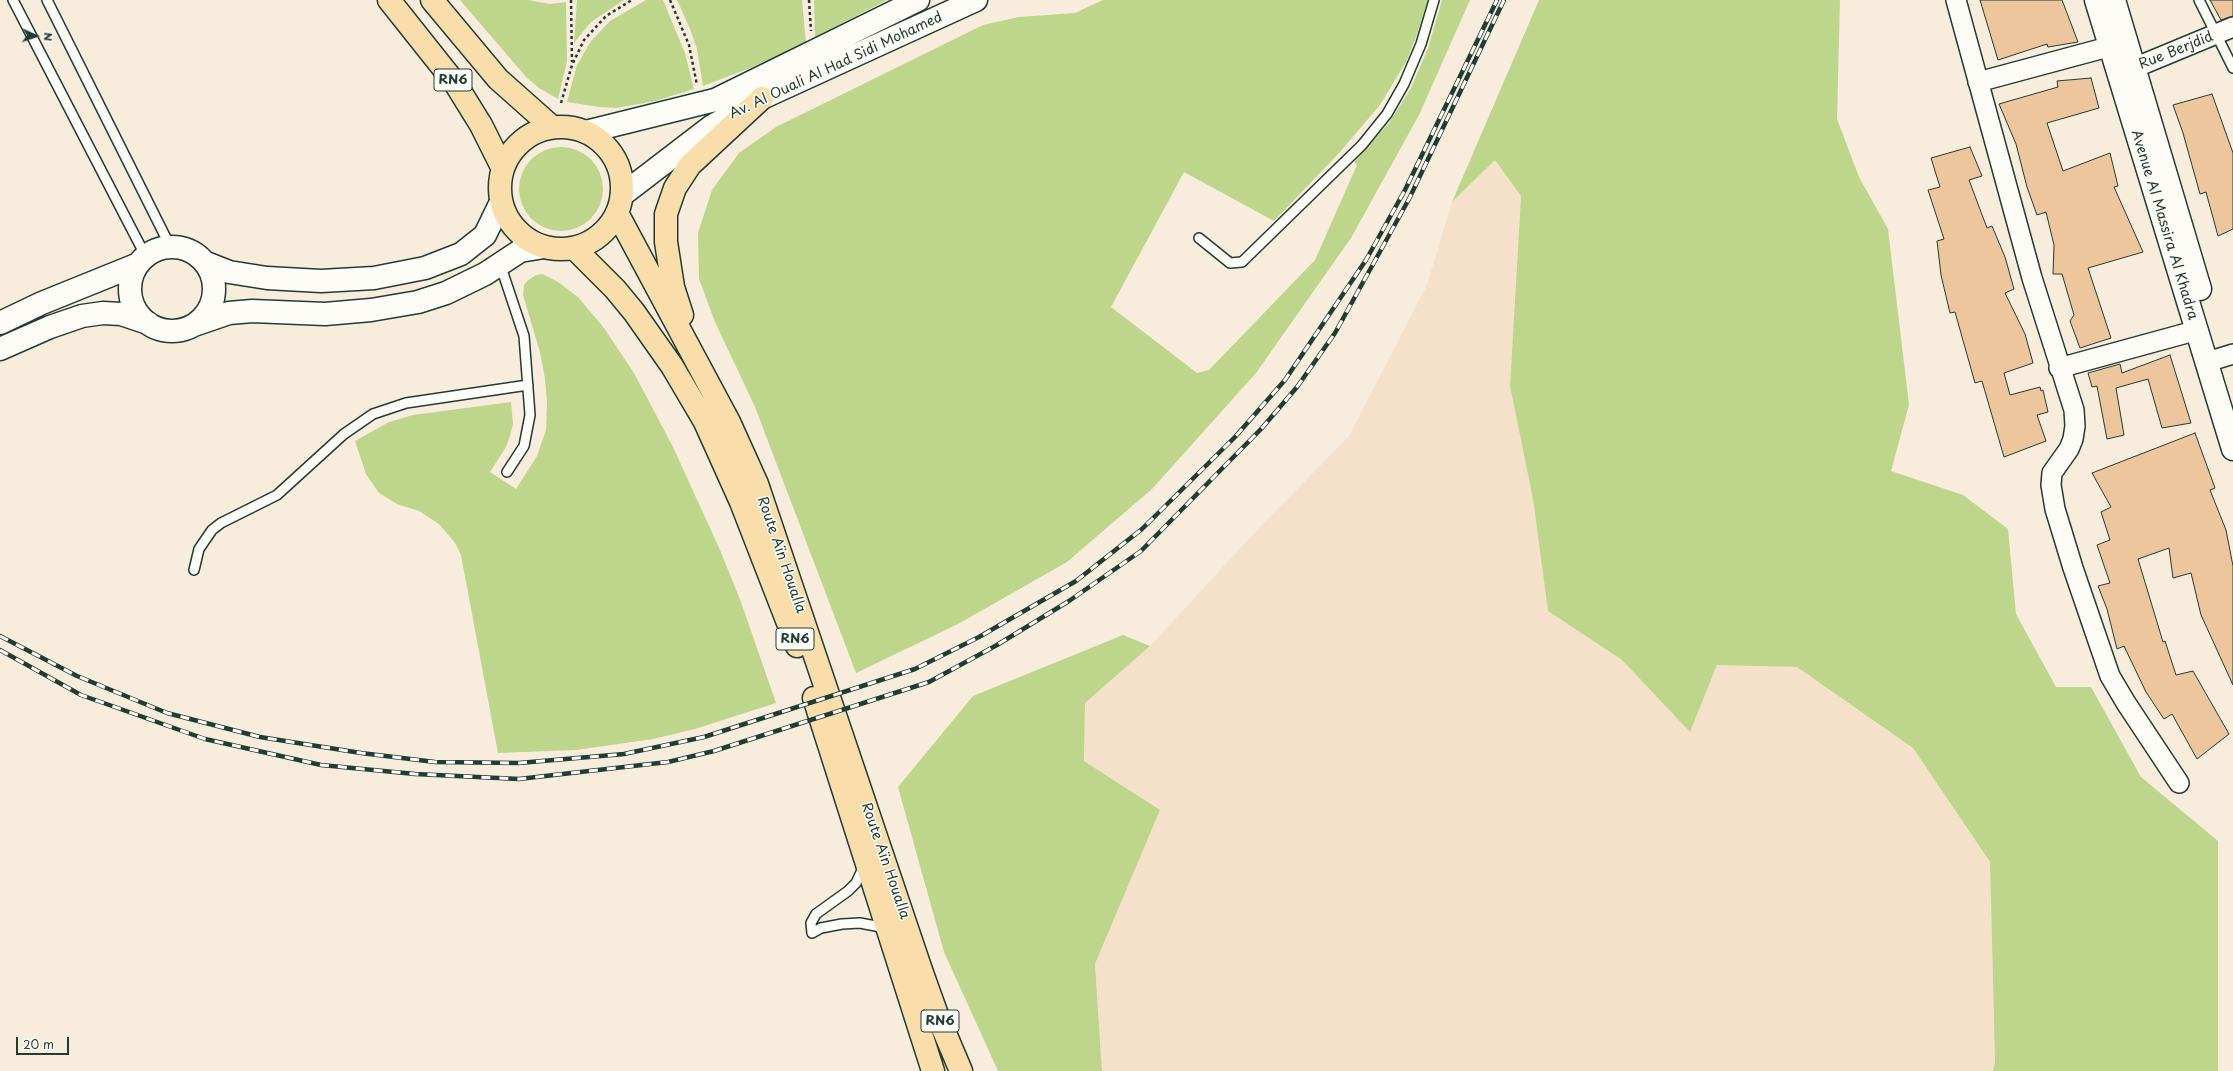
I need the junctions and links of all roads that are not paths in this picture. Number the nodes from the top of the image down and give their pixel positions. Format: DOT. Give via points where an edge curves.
graph roads {
  1 [pos="13,0"];
  2 [pos="47,0"];
  3 [pos="389,0"];
  4 [pos="432,0"];
  5 [pos="918,0"];
  6 [pos="976,0"];
  7 [pos="1434,0"];
  8 [pos="1956,0"];
  9 [pos="2096,0"];
  10 [pos="2114,0"];
  11 [pos="2199,0"];
  12 [pos="2225,31"];
  13 [pos="2118,44"];
  14 [pos="2233,68"];
  15 [pos="2126,70"];
  16 [pos="1978,82"];
  17 [pos="762,98"];
  18 [pos="552,128"];
  19 [pos="586,132"];
  20 [pos="503,169"];
  21 [pos="501,202"];
  22 [pos="619,204"];
  23 [pos="1199,238"];
  24 [pos="170,246"];
  25 [pos="544,247"];
  26 [pos="574,248"];
  27 [pos="141,260"];
  28 [pos="206,263"];
  29 [pos="500,264"];
  30 [pos="0,323"];
  31 [pos="148,323"];
  32 [pos="194,325"];
  33 [pos="2198,330"];
  34 [pos="0,349"];
  35 [pos="2220,358"];
  36 [pos="698,364"];
  37 [pos="2059,368"];
  38 [pos="528,385"];
  39 [pos="2233,400"];
  40 [pos="2233,449"];
  41 [pos="507,472"];
  42 [pos="194,570"];
  43 [pos="2179,783"];
  44 [pos="866,862"];
  45 [pos="886,928"];
  46 [pos="921,970"];
  47 [pos="933,1071"];
  48 [pos="946,1071"];
  49 [pos="961,1071"];
  1 -- 27 [label="lane"];
  2 -- 24 [label="lane"];
  3 -- 20 [label="highway, RN6" via="455,83 481,125"];
  4 -- 18 [label="highway, RN6" via="498,79"];
  5 -- 19 [label="main road, Av. Al Ouali Al Had Sidi Mohamed" via="715,100"];
  6 -- 17 [label="main road, Av. Al Ouali Al Had Sidi Mohamed"];
  7 -- 23 [label="lane" via="1421,44 1404,84 1387,114 1362,145 1242,262 1230,263"];
  8 -- 16 [label="street"];
  9 -- 13 [label="main road, Avenue Al Massira Al Khadra"];
  10 -- 13 [label="main road, Avenue Al Massira Al Khadra"];
  11 -- 12 [label="lane"];
  12 -- 14 [label="lane"];
  12 -- 15 [label="street, Rue Berjdid"];
  13 -- 15 [label="main road, Avenue Al Massira Al Khadra"];
  13 -- 16 [label="street"];
  15 -- 33 [label="main road, Avenue Al Massira Al Khadra"];
  15 -- 35 [label="main road, Avenue Al Massira Al Khadra"];
  16 -- 37 [label="street"];
  17 -- 22 [label="main road, Av. Al Ouali Al Had Sidi Mohamed" via="712,126"];
  17 -- 36 [label="highway" via="690,165 675,188 666,214 666,242 673,287"];
  18 -- 19 [label="highway, RN6" via="569,127"];
  18 -- 20 [label="highway, RN6" via="535,132 521,141 510,154"];
  19 -- 22 [label="highway, RN6" via="602,142 614,158 621,176"];
  20 -- 21 [label="highway, RN6" via="500,185"];
  21 -- 25 [label="highway, RN6" via="507,218 517,231"];
  21 -- 28 [label="main road" via="485,235 461,254 425,268 374,278 321,281 267,278 229,272"];
  22 -- 26 [label="highway, RN6" via="607,230 592,242"];
  22 -- 36 [label="highway, Route Aïn Houalla / RN6"];
  24 -- 27 [label="main road" via="157,248"];
  24 -- 28 [label="main road" via="196,253"];
  25 -- 26 [label="highway, RN6" via="559,250"];
  25 -- 29 [label="main road" via="520,251"];
  26 -- 44 [label="highway, Route Aïn Houalla / RN6" via="634,312 672,366 720,452 799,651"];
  27 -- 30 [label="main road"];
  27 -- 31 [label="main road" via="130,278 129,291 140,318"];
  28 -- 32 [label="main road" via="212,275 214,288 212,303 205,316"];
  29 -- 32 [label="main road" via="486,274 446,293 418,302 325,314 252,311 229,313"];
  29 -- 38 [label="lane" via="522,326"];
  31 -- 32 [label="main road" via="166,331"];
  31 -- 34 [label="main road" via="121,314 82,316"];
  33 -- 35 [label="main road, Avenue Al Massira Al Khadra"];
  33 -- 37 [label="street"];
  35 -- 39 [label="main road, Avenue Al Massira Al Khadra"];
  35 -- 40 [label="main road, Avenue Al Massira Al Khadra"];
  36 -- 46 [label="highway, Route Aïn Houalla / RN6" via="729,422 757,484"];
  37 -- 43 [label="street" via="2074,410 2075,426 2069,449 2052,474 2055,509 2110,676"];
  38 -- 41 [label="lane" via="530,415 527,436 524,446"];
  38 -- 42 [label="lane" via="406,403 373,414 344,434 277,495 212,530 200,549"];
  44 -- 45 [label="highway, Route Aïn Houalla / RN6"];
  44 -- 45 [label="lane" via="856,883 816,914 811,923 812,933 832,925 846,924 869,924"];
  45 -- 47 [label="highway, Route Aïn Houalla / RN6"];
  46 -- 48 [label="highway, RN6"];
  46 -- 49 [label="highway, Route Aïn Houalla / RN6"];
}
